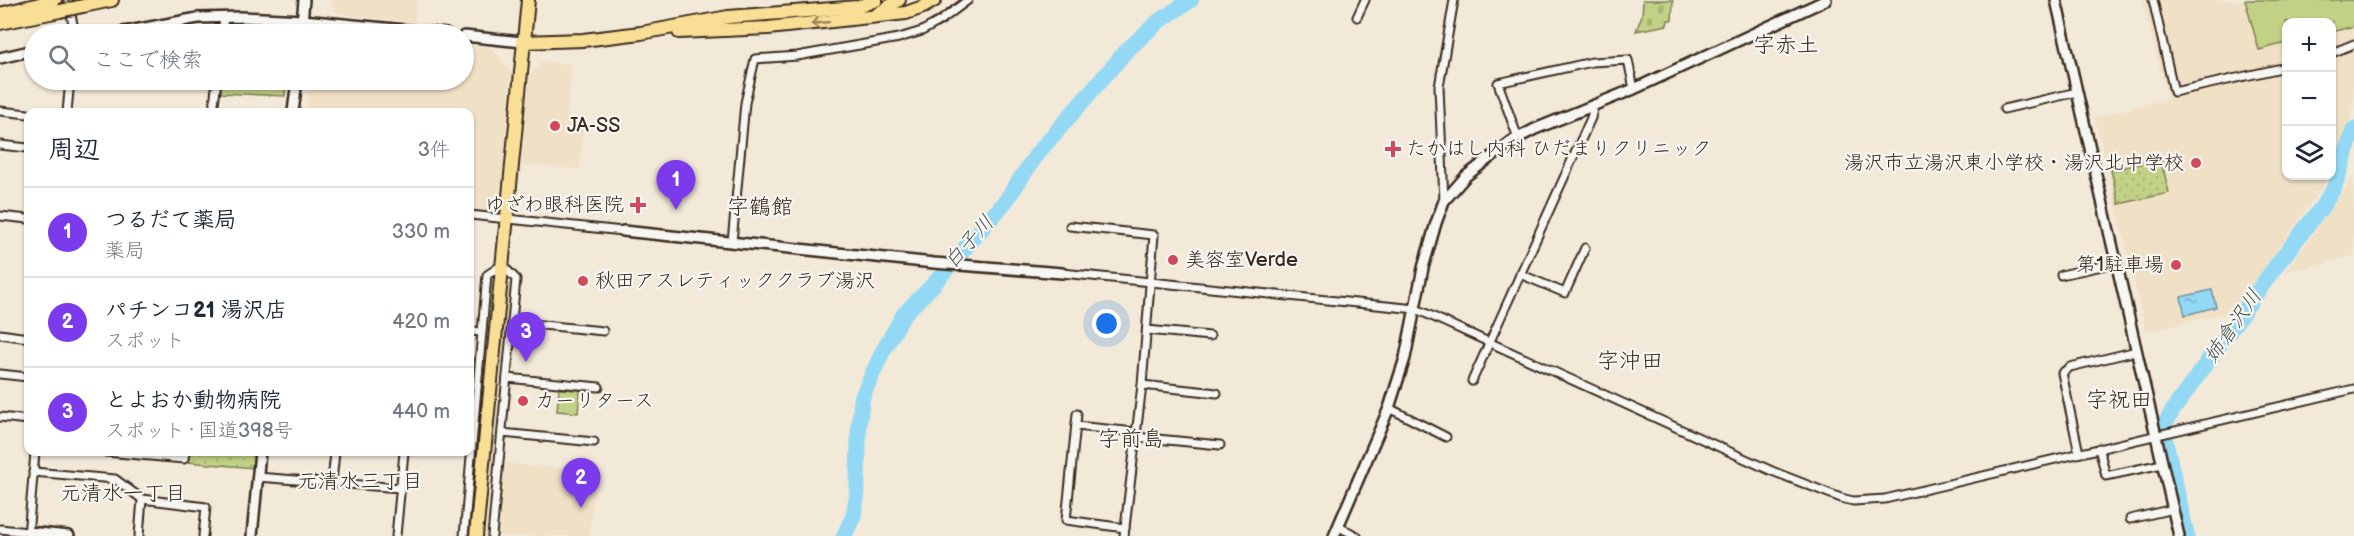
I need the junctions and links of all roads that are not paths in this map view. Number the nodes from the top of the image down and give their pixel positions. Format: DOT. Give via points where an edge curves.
graph roads {
  1 [pos="68,0"];
  2 [pos="112,0"];
  3 [pos="304,0"];
  4 [pos="528,0"];
  5 [pos="839,0"];
  6 [pos="876,0"];
  7 [pos="899,0"];
  8 [pos="935,0"];
  9 [pos="968,0"];
  10 [pos="1365,0"];
  11 [pos="1454,0"];
  12 [pos="1826,0"];
  13 [pos="2056,0"];
  14 [pos="2152,0"];
  15 [pos="57,6"];
  16 [pos="812,10"];
  17 [pos="0,14"];
  18 [pos="224,17"];
  19 [pos="872,17"];
  20 [pos="1357,17"];
  21 [pos="303,20"];
  22 [pos="0,23"];
  23 [pos="73,24"];
  24 [pos="166,24"];
  25 [pos="223,24"];
  26 [pos="302,24"];
  27 [pos="344,24"];
  28 [pos="641,33"];
  29 [pos="474,37"];
  30 [pos="522,42"];
  31 [pos="2354,44"];
  32 [pos="2336,51"];
  33 [pos="24,52"];
  34 [pos="0,58"];
  35 [pos="2282,68"];
  36 [pos="1634,89"];
  37 [pos="69,90"];
  38 [pos="216,90"];
  39 [pos="296,90"];
  40 [pos="2078,92"];
  41 [pos="1594,105"];
  42 [pos="66,108"];
  43 [pos="214,108"];
  44 [pos="294,108"];
  45 [pos="2004,109"];
  46 [pos="0,111"];
  47 [pos="24,114"];
  48 [pos="1518,138"];
  49 [pos="0,145"];
  50 [pos="24,148"];
  51 [pos="1444,201"];
  52 [pos="474,215"];
  53 [pos="0,216"];
  54 [pos="24,219"];
  55 [pos="506,219"];
  56 [pos="1070,226"];
  57 [pos="623,231"];
  58 [pos="732,242"];
  59 [pos="1585,248"];
  60 [pos="2116,263"];
  61 [pos="502,265"];
  62 [pos="1062,273"];
  63 [pos="1520,274"];
  64 [pos="2061,275"];
  65 [pos="1149,282"];
  66 [pos="1416,309"];
  67 [pos="512,322"];
  68 [pos="1147,330"];
  69 [pos="474,331"];
  70 [pos="482,332"];
  71 [pos="603,332"];
  72 [pos="0,334"];
  73 [pos="1210,336"];
  74 [pos="24,337"];
  75 [pos="1489,343"];
  76 [pos="2136,351"];
  77 [pos="0,374"];
  78 [pos="24,377"];
  79 [pos="507,378"];
  80 [pos="1472,381"];
  81 [pos="1142,385"];
  82 [pos="599,387"];
  83 [pos="2354,389"];
  84 [pos="1217,393"];
  85 [pos="1389,408"];
  86 [pos="1077,414"];
  87 [pos="0,417"];
  88 [pos="24,420"];
  89 [pos="474,423"];
  90 [pos="1076,426"];
  91 [pos="502,433"];
  92 [pos="1136,434"];
  93 [pos="2156,435"];
  94 [pos="1446,437"];
  95 [pos="594,442"];
  96 [pos="1220,445"];
  97 [pos="2099,448"];
  98 [pos="2079,453"];
  99 [pos="35,456"];
  100 [pos="151,456"];
  101 [pos="184,456"];
  102 [pos="260,456"];
  103 [pos="335,456"];
  104 [pos="404,456"];
  105 [pos="471,456"];
  106 [pos="2162,464"];
  107 [pos="33,472"];
  108 [pos="257,477"];
  109 [pos="332,482"];
  110 [pos="400,488"];
  111 [pos="142,499"];
  112 [pos="2173,509"];
  113 [pos="2130,519"];
  114 [pos="1125,528"];
  115 [pos="0,530"];
  116 [pos="1336,532"];
  117 [pos="28,534"];
  118 [pos="56,535"];
  119 [pos="69,536"];
  120 [pos="140,536"];
  121 [pos="203,536"];
  122 [pos="252,536"];
  123 [pos="396,536"];
  124 [pos="464,536"];
  125 [pos="476,536"];
  126 [pos="492,536"];
  127 [pos="1124,536"];
  128 [pos="1357,536"];
  129 [pos="2179,536"];
  1 -- 23 [label="street"];
  2 -- 15 [label="highway, bridge"];
  3 -- 21 [label="street"];
  4 -- 30 [label="highway"];
  5 -- 16 [label="highway"];
  6 -- 16 [label="highway" via="858,7"];
  7 -- 19 [label="highway"];
  8 -- 19 [label="highway" via="906,13"];
  9 -- 58 [label="street" via="922,31 899,38 797,56 755,59 745,103"];
  10 -- 20 [label="street"];
  11 -- 51 [label="street" via="1439,87"];
  12 -- 36 [label="street"];
  13 -- 40 [label="street"];
  14 -- 35 [label="street" via="2174,92"];
  15 -- 17 [label="highway"];
  15 -- 22 [label="highway"];
  16 -- 28 [label="highway" via="728,17"];
  18 -- 21 [label="street"];
  18 -- 24 [label="street"];
  18 -- 25 [label="street"];
  19 -- 28 [label="highway, one-way" via="728,31"];
  21 -- 26 [label="street"];
  21 -- 27 [label="street"];
  28 -- 30 [label="highway"];
  29 -- 30 [label="street"];
  30 -- 55 [label="highway"];
  31 -- 32 [label="street"];
  33 -- 34 [label="street"];
  36 -- 41 [label="street"];
  36 -- 48 [label="street" via="1628,60 1593,62 1498,83"];
  37 -- 42 [label="street"];
  38 -- 43 [label="street"];
  39 -- 44 [label="street"];
  40 -- 45 [label="street"];
  40 -- 60 [label="street"];
  41 -- 48 [label="street"];
  41 -- 63 [label="street"];
  46 -- 47 [label="street"];
  48 -- 51 [label="street" via="1466,176"];
  49 -- 50 [label="street"];
  51 -- 66 [label="street" via="1423,268"];
  52 -- 55 [label="street"];
  53 -- 54 [label="street"];
  55 -- 57 [label="street"];
  55 -- 61 [label="highway"];
  56 -- 65 [label="street" via="1154,235"];
  57 -- 58 [label="street"];
  58 -- 62 [label="street"];
  59 -- 63 [label="street" via="1565,292"];
  60 -- 64 [label="street"];
  60 -- 76 [label="street"];
  61 -- 67 [label="street" via="516,279"];
  61 -- 70 [label="street" via="487,275"];
  61 -- 125 [label="highway"];
  62 -- 65 [label="street"];
  63 -- 75 [label="street"];
  65 -- 66 [label="street"];
  65 -- 68 [label="street"];
  66 -- 75 [label="street"];
  66 -- 85 [label="street"];
  67 -- 71 [label="street"];
  67 -- 79 [label="street"];
  68 -- 73 [label="street"];
  68 -- 81 [label="street"];
  69 -- 70 [label="street"];
  70 -- 89 [label="street"];
  72 -- 74 [label="street"];
  75 -- 80 [label="street"];
  75 -- 98 [label="street" via="1772,471 1853,501 1885,499"];
  76 -- 93 [label="street"];
  76 -- 98 [label="street" via="2070,367 2062,373"];
  77 -- 78 [label="street"];
  79 -- 82 [label="street"];
  79 -- 91 [label="street"];
  81 -- 84 [label="street"];
  81 -- 92 [label="street"];
  83 -- 93 [label="street"];
  85 -- 94 [label="street"];
  85 -- 116 [label="street"];
  86 -- 90 [label="street"];
  87 -- 88 [label="street"];
  90 -- 92 [label="street"];
  90 -- 114 [label="street" via="1066,520"];
  91 -- 95 [label="street"];
  91 -- 126 [label="street"];
  92 -- 96 [label="street"];
  92 -- 114 [label="street"];
  93 -- 97 [label="street"];
  93 -- 106 [label="street"];
  97 -- 98 [label="street"];
  97 -- 106 [label="street" via="2106,476"];
  99 -- 107 [label="street"];
  100 -- 101 [label="street"];
  102 -- 108 [label="street"];
  103 -- 109 [label="street"];
  104 -- 110 [label="street"];
  105 -- 124 [label="street"];
  106 -- 112 [label="street"];
  107 -- 111 [label="street" via="115,479"];
  107 -- 117 [label="street"];
  108 -- 109 [label="street"];
  108 -- 122 [label="street"];
  109 -- 110 [label="street"];
  110 -- 123 [label="street"];
  111 -- 120 [label="street"];
  111 -- 121 [label="street" via="206,507"];
  112 -- 113 [label="street"];
  112 -- 129 [label="street"];
  114 -- 127 [label="street"];
  115 -- 117 [label="street"];
  116 -- 128 [label="street"];
  117 -- 118 [label="street"];
  118 -- 119 [label="street"];
}
